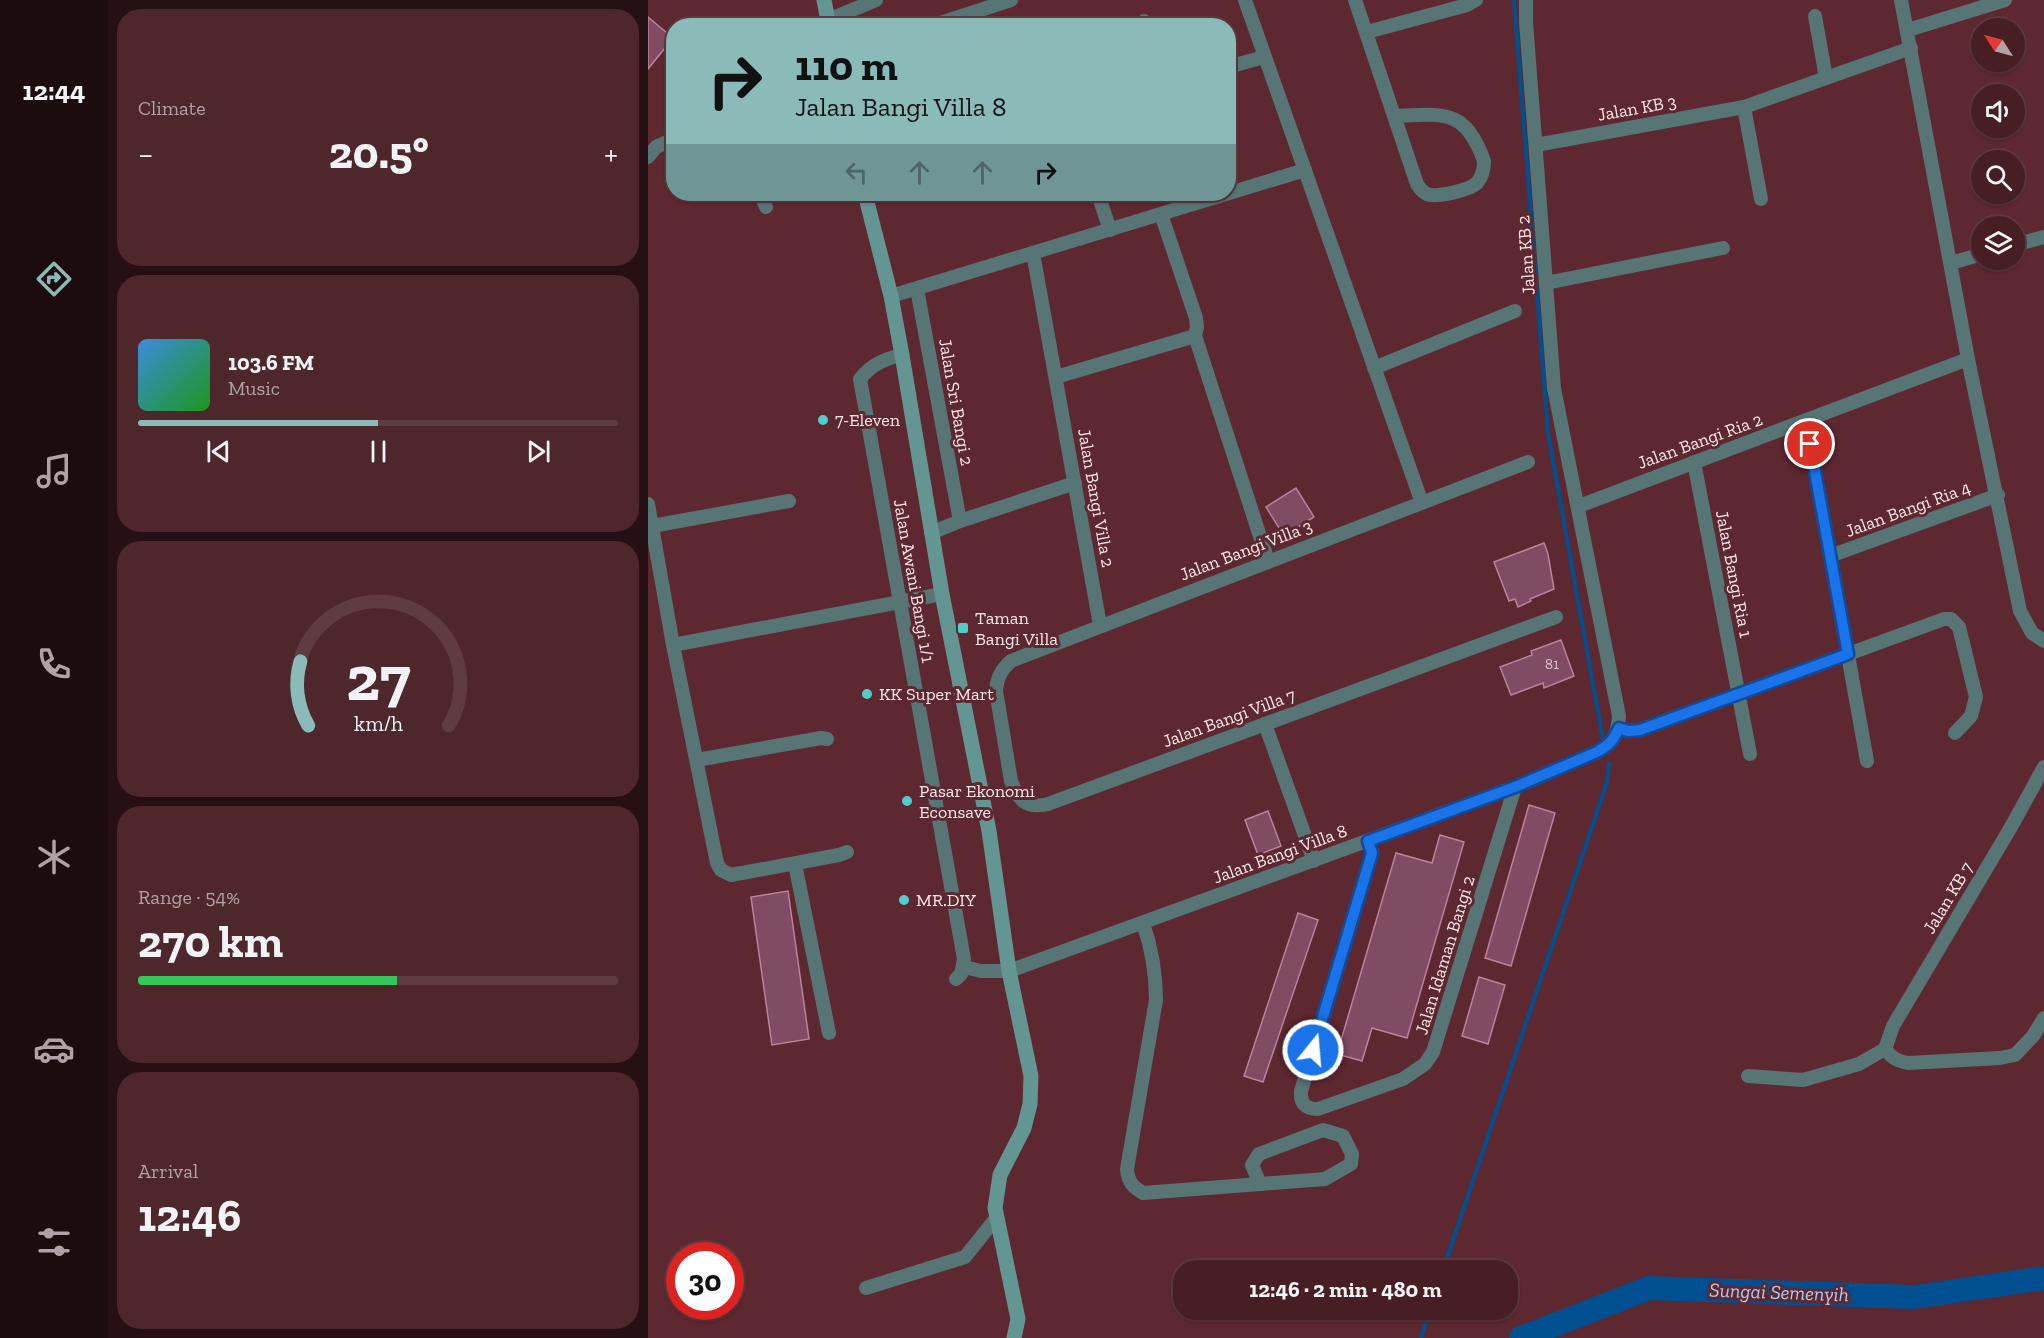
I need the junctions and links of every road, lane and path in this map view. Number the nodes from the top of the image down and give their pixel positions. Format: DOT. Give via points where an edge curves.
graph roads {
  1 [pos="824,0"];
  2 [pos="1011,0"];
  3 [pos="1245,0"];
  4 [pos="1355,0"];
  5 [pos="1526,0"];
  6 [pos="1901,0"];
  7 [pos="2005,0"];
  8 [pos="867,2"];
  9 [pos="1472,3"];
  10 [pos="1815,16"];
  11 [pos="827,18"];
  12 [pos="837,18"];
  13 [pos="956,18"];
  14 [pos="1908,30"];
  15 [pos="1366,32"];
  16 [pos="1911,48"];
  17 [pos="1264,57"];
  18 [pos="1236,65"];
  19 [pos="1826,78"];
  20 [pos="1744,107"];
  21 [pos="1394,116"];
  22 [pos="666,143"];
  23 [pos="1536,145"];
  24 [pos="648,157"];
  25 [pos="1305,171"];
  26 [pos="1236,192"];
  27 [pos="1761,199"];
  28 [pos="764,201"];
  29 [pos="867,201"];
  30 [pos="1100,201"];
  31 [pos="1205,201"];
  32 [pos="766,207"];
  33 [pos="1161,214"];
  34 [pos="1110,230"];
  35 [pos="2044,237"];
  36 [pos="2025,242"];
  37 [pos="1723,248"];
  38 [pos="1033,253"];
  39 [pos="1971,257"];
  40 [pos="1951,263"];
  41 [pos="1546,283"];
  42 [pos="917,289"];
  43 [pos="891,296"];
  44 [pos="1515,311"];
  45 [pos="1195,336"];
  46 [pos="902,355"];
  47 [pos="1968,358"];
  48 [pos="1374,368"];
  49 [pos="1056,377"];
  50 [pos="1806,421"];
  51 [pos="1528,462"];
  52 [pos="1694,462"];
  53 [pos="1075,483"];
  54 [pos="1998,495"];
  55 [pos="789,501"];
  56 [pos="1422,503"];
  57 [pos="648,504"];
  58 [pos="1579,506"];
  59 [pos="960,521"];
  60 [pos="652,526"];
  61 [pos="931,533"];
  62 [pos="1830,556"];
  63 [pos="1268,561"];
  64 [pos="942,594"];
  65 [pos="900,603"];
  66 [pos="1556,616"];
  67 [pos="1100,626"];
  68 [pos="2044,641"];
  69 [pos="673,645"];
  70 [pos="1848,654"];
  71 [pos="996,691"];
  72 [pos="1738,693"];
  73 [pos="1265,724"];
  74 [pos="1619,728"];
  75 [pos="1955,733"];
  76 [pos="827,739"];
  77 [pos="1750,754"];
  78 [pos="697,760"];
  79 [pos="1867,761"];
  80 [pos="2044,767"];
  81 [pos="1515,787"];
  82 [pos="1368,841"];
  83 [pos="847,852"];
  84 [pos="1314,861"];
  85 [pos="795,864"];
  86 [pos="1143,923"];
  87 [pos="964,966"];
  88 [pos="1009,972"];
  89 [pos="956,979"];
  90 [pos="2044,1018"];
  91 [pos="829,1033"];
  92 [pos="1885,1049"];
  93 [pos="1748,1076"];
  94 [pos="1260,1185"];
  95 [pos="997,1217"];
  96 [pos="866,1288"];
  97 [pos="1014,1338"];
  1 -- 11 [label="street"];
  2 -- 13 [label="street"];
  3 -- 17 [label="street"];
  4 -- 15 [label="street"];
  5 -- 23 [label="street, Jalan KB 2"];
  6 -- 14 [label="street"];
  7 -- 14 [label="street"];
  8 -- 12 [label="street"];
  9 -- 15 [label="street"];
  10 -- 19 [label="street"];
  14 -- 16 [label="street"];
  15 -- 21 [label="street"];
  16 -- 19 [label="street, Jalan KB 3"];
  16 -- 40 [label="street"];
  17 -- 18 [label="street"];
  17 -- 25 [label="street"];
  19 -- 20 [label="street, Jalan KB 3"];
  20 -- 23 [label="street, Jalan KB 3"];
  20 -- 27 [label="street"];
  21 -- 21 [label="street" via="1440,114 1462,123 1484,161 1479,180 1469,188 1436,196 1422,191"];
  22 -- 24 [label="street"];
  23 -- 41 [label="street, Jalan KB 2"];
  25 -- 26 [label="street"];
  25 -- 48 [label="street"];
  28 -- 32 [label="street"];
  29 -- 43 [label="street"];
  30 -- 34 [label="street"];
  31 -- 33 [label="street"];
  33 -- 34 [label="street"];
  33 -- 45 [label="street" via="1196,318"];
  34 -- 38 [label="street"];
  35 -- 36 [label="street"];
  37 -- 41 [label="street"];
  38 -- 42 [label="street"];
  38 -- 49 [label="street, Jalan Bangi Villa 2"];
  39 -- 40 [label="street"];
  40 -- 47 [label="street"];
  41 -- 58 [label="street, Jalan KB 2" via="1554,388"];
  42 -- 43 [label="street"];
  42 -- 59 [label="street, Jalan Sri Bangi 2"];
  43 -- 46 [label="street"];
  44 -- 48 [label="street"];
  45 -- 49 [label="street"];
  45 -- 63 [label="street"];
  46 -- 61 [label="street"];
  46 -- 65 [label="street, Jalan Awani Bangi 1/1" via="883,359 860,379"];
  47 -- 50 [label="street, Jalan Bangi Ria 2"];
  47 -- 54 [label="street"];
  48 -- 56 [label="street"];
  49 -- 53 [label="street, Jalan Bangi Villa 2"];
  50 -- 52 [label="street, Jalan Bangi Ria 2"];
  50 -- 62 [label="street"];
  51 -- 56 [label="street, Jalan Bangi Villa 3"];
  52 -- 58 [label="street, Jalan Bangi Ria 2"];
  52 -- 72 [label="street, Jalan Bangi Ria 1"];
  53 -- 59 [label="street"];
  53 -- 67 [label="street, Jalan Bangi Villa 2"];
  54 -- 62 [label="street, Jalan Bangi Ria 4"];
  54 -- 68 [label="street" via="2020,611 2032,633"];
  55 -- 60 [label="street"];
  56 -- 63 [label="street, Jalan Bangi Villa 3"];
  57 -- 60 [label="street"];
  58 -- 74 [label="street, Jalan KB 2"];
  59 -- 61 [label="street"];
  60 -- 69 [label="street"];
  61 -- 64 [label="street"];
  62 -- 70 [label="street"];
  63 -- 67 [label="street, Jalan Bangi Villa 3"];
  64 -- 65 [label="street"];
  64 -- 88 [label="street" via="989,831"];
  65 -- 69 [label="street"];
  65 -- 87 [label="street, Jalan Awani Bangi 1/1"];
  66 -- 73 [label="street, Jalan Bangi Villa 7"];
  67 -- 71 [label="street, Jalan Bangi Villa 3" via="1011,661 997,679"];
  69 -- 78 [label="street"];
  70 -- 72 [label="street"];
  70 -- 75 [label="street" via="1951,619 1959,627 1976,697 1971,716"];
  70 -- 79 [label="street"];
  71 -- 73 [label="street, Jalan Bangi Villa 7" via="1011,781 1016,795 1037,807"];
  72 -- 74 [label="street" via="1640,730"];
  72 -- 77 [label="street, Jalan Bangi Ria 1"];
  73 -- 84 [label="street"];
  74 -- 81 [label="street, Jalan Bangi Villa 8" via="1615,738 1597,752"];
  76 -- 78 [label="street"];
  78 -- 85 [label="street" via="717,863 726,874"];
  80 -- 92 [label="street, Jalan KB 7" via="1893,1026"];
  81 -- 82 [label="street, Jalan Bangi Villa 8"];
  81 -- 82 [label="street, Jalan Idaman Bangi 2" via="1433,1052 1425,1064 1403,1079 1311,1109 1300,1098 1372,853"];
  82 -- 84 [label="street, Jalan Bangi Villa 8"];
  83 -- 85 [label="street"];
  84 -- 86 [label="street, Jalan Bangi Villa 8"];
  85 -- 91 [label="street"];
  86 -- 88 [label="street, Jalan Bangi Villa 8"];
  86 -- 94 [label="street" via="1153,953 1156,1000 1128,1179 1143,1194"];
  87 -- 88 [label="street"];
  87 -- 89 [label="street"];
  88 -- 95 [label="street" via="1031,1076 1030,1104 1000,1175"];
  90 -- 92 [label="street" via="2015,1055 2000,1058 1908,1063 1898,1061"];
  92 -- 93 [label="street" via="1859,1064 1803,1080"];
  94 -- 94 [label="street" via="1252,1165 1259,1154 1323,1130 1343,1136 1352,1154 1351,1164 1325,1179"];
  95 -- 96 [label="street" via="965,1257"];
  95 -- 97 [label="street" via="1018,1318"];
}
